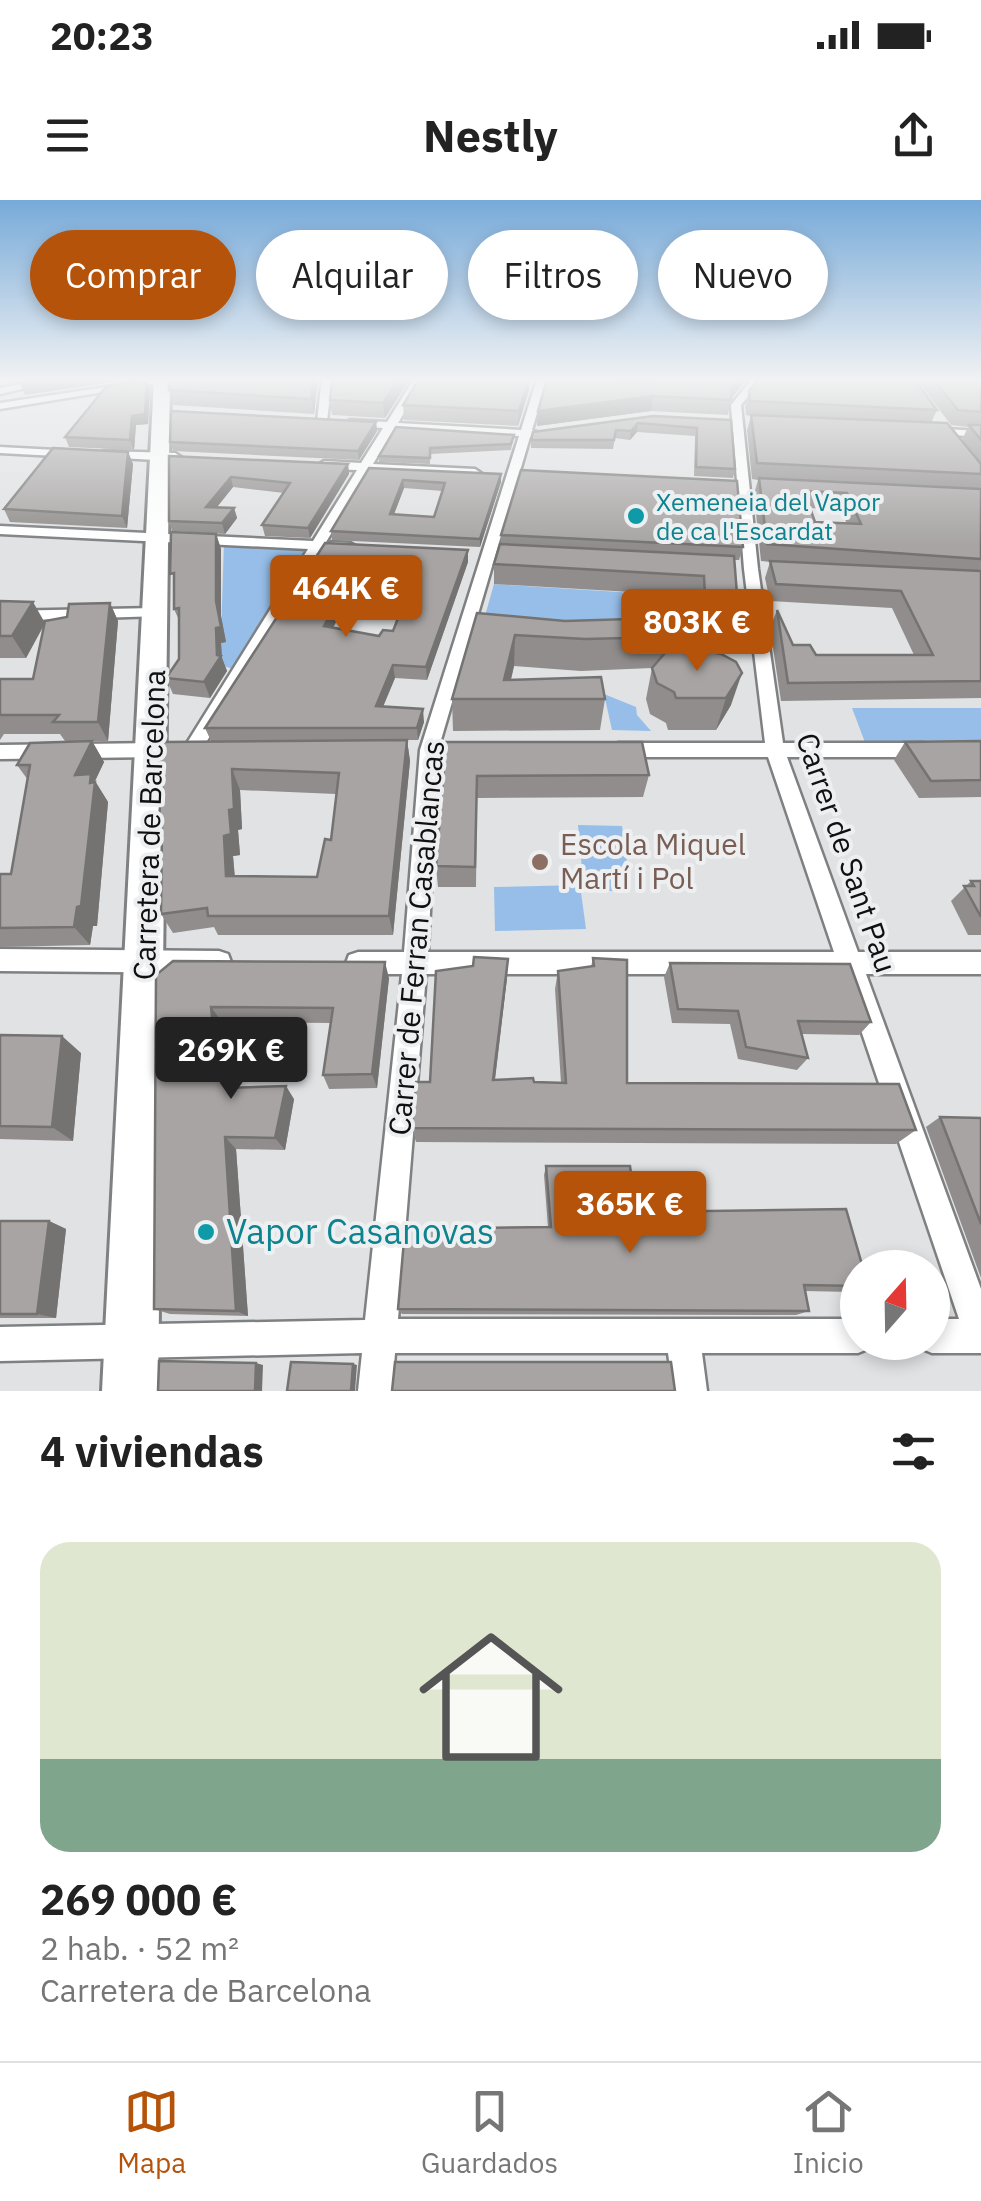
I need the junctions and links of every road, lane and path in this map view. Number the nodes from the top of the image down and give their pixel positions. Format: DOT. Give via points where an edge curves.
graph roads {
  1 [pos="526,434"];
  2 [pos="165,435"];
  3 [pos="386,435"];
  4 [pos="742,435"];
  5 [pos="949,435"];
  6 [pos="63,441"];
  7 [pos="955,444"];
  8 [pos="0,450"];
  9 [pos="53,453"];
  10 [pos="160,456"];
  11 [pos="197,458"];
  12 [pos="309,464"];
  13 [pos="43,466"];
  14 [pos="365,468"];
  15 [pos="512,474"];
  16 [pos="532,476"];
  17 [pos="0,530"];
  18 [pos="158,538"];
  19 [pos="318,545"];
  20 [pos="374,548"];
  21 [pos="468,553"];
  22 [pos="497,555"];
  23 [pos="156,614"];
  24 [pos="0,616"];
  25 [pos="152,749"];
  26 [pos="602,750"];
  27 [pos="775,750"];
  28 [pos="944,750"];
  29 [pos="0,752"];
  30 [pos="0,960"];
  31 [pos="146,961"];
  32 [pos="247,962"];
  33 [pos="851,962"];
  34 [pos="340,963"];
  35 [pos="981,963"];
  36 [pos="416,964"];
  37 [pos="381,1336"];
  38 [pos="682,1336"];
  39 [pos="840,1336"];
  40 [pos="950,1336"];
  41 [pos="981,1336"];
  42 [pos="0,1344"];
  43 [pos="131,1366"];
  44 [pos="375,1391"];
  45 [pos="690,1391"];
  1 -- 15 [label="street, Carrer de Ferran Casablancas"];
  2 -- 10 [label="main road, Carretera de Barcelona"];
  3 -- 14 [label="street"];
  4 -- 27 [label="street, Carrer de Sant Pau"];
  5 -- 7 [label="street"];
  6 -- 9 [label="street"];
  8 -- 9 [label="street"];
  9 -- 10 [label="street"];
  9 -- 13 [label="street"];
  10 -- 11 [label="street"];
  10 -- 18 [label="main road, Carretera de Barcelona"];
  12 -- 14 [label="street"];
  14 -- 15 [label="street"];
  14 -- 19 [label="street"];
  15 -- 16 [label="street"];
  15 -- 22 [label="street, Carrer de Ferran Casablancas"];
  17 -- 18 [label="street"];
  18 -- 19 [label="street"];
  18 -- 23 [label="main road, Carretera de Barcelona"];
  19 -- 20 [label="street"];
  19 -- 25 [label="street" via="201,751"];
  21 -- 22 [label="street"];
  22 -- 36 [label="street, Carrer de Ferran Casablancas" via="428,750"];
  23 -- 24 [label="street"];
  23 -- 25 [label="main road, Carretera de Barcelona"];
  25 -- 29 [label="street"];
  25 -- 31 [label="main road, Carretera de Barcelona"];
  26 -- 27 [label="street"];
  27 -- 28 [label="street"];
  27 -- 33 [label="street, Carrer de Sant Pau"];
  30 -- 31 [label="street"];
  31 -- 32 [label="street"];
  31 -- 43 [label="main road, Carretera de Barcelona"];
  33 -- 35 [label="street"];
  33 -- 36 [label="street"];
  33 -- 41 [label="street, Carrer de Sant Pau"];
  34 -- 36 [label="street"];
  36 -- 37 [label="street, Carrer de Ferran Casablancas"];
  37 -- 38 [label="street"];
  37 -- 43 [label="street"];
  37 -- 44 [label="street, Carrer de Ferran Casablancas"];
  38 -- 39 [label="street"];
  38 -- 45 [label="street"];
  40 -- 41 [label="street"];
  42 -- 43 [label="street"];
}
